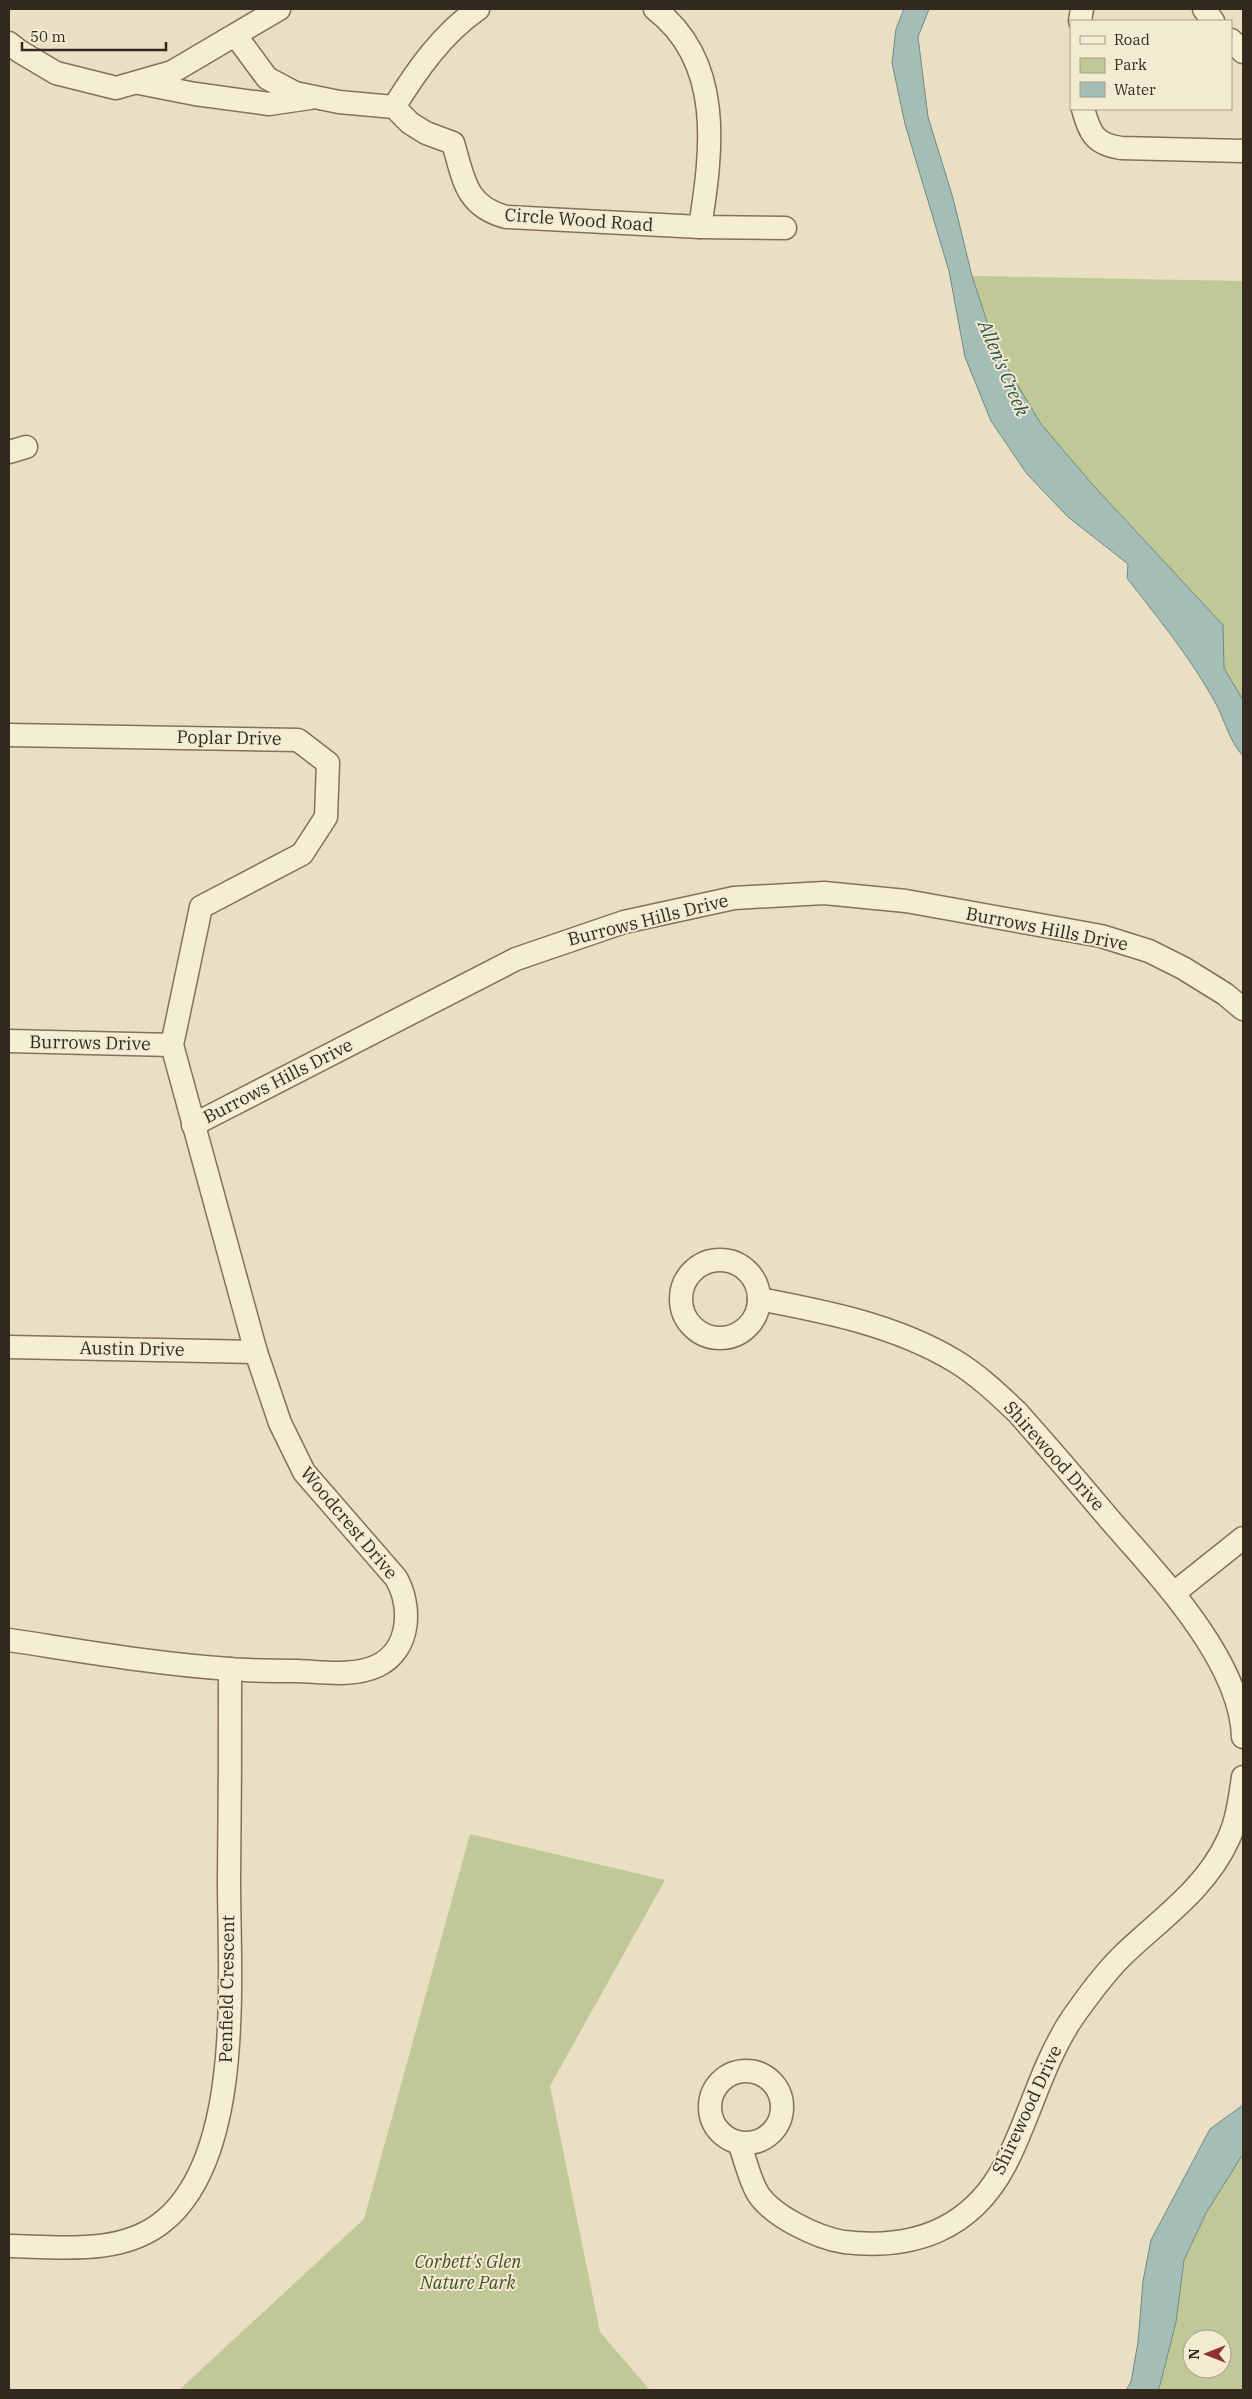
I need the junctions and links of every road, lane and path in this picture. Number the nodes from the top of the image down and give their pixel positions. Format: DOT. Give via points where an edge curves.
graph roads {
  1 [pos="279,9"];
  2 [pos="478,9"];
  3 [pos="655,9"];
  4 [pos="1204,9"];
  5 [pos="1212,20"];
  6 [pos="236,36"];
  7 [pos="1232,41"];
  8 [pos="9,43"];
  9 [pos="1243,52"];
  10 [pos="135,82"];
  11 [pos="316,97"];
  12 [pos="394,107"];
  13 [pos="1083,110"];
  14 [pos="1243,151"];
  15 [pos="700,227"];
  16 [pos="785,228"];
  17 [pos="9,734"];
  18 [pos="1243,1009"];
  19 [pos="9,1041"];
  20 [pos="172,1045"];
  21 [pos="193,1125"];
  22 [pos="759,1299"];
  23 [pos="9,1347"];
  24 [pos="256,1352"];
  25 [pos="1243,1538"];
  26 [pos="1174,1594"];
  27 [pos="9,1640"];
  28 [pos="230,1669"];
  29 [pos="1243,1737"];
  30 [pos="1243,1777"];
  31 [pos="739,2143"];
  32 [pos="9,2246"];
  1 -- 6 [label="street"];
  2 -- 12 [label="street" via="462,19 436,46"];
  3 -- 15 [label="street" via="688,43 698,64 706,95 710,134"];
  4 -- 5 [label="street"];
  6 -- 10 [label="street" via="172,72"];
  6 -- 11 [label="street" via="267,78 295,93"];
  7 -- 9 [label="street"];
  8 -- 10 [label="street" via="56,72 116,88"];
  10 -- 11 [label="street" via="268,104"];
  11 -- 12 [label="street"];
  12 -- 15 [label="street, Circle Wood Road" via="426,134 453,143 467,190 489,213 506,217"];
  13 -- 14 [label="street" via="1093,135 1109,146"];
  15 -- 16 [label="street, Circle Wood Road"];
  17 -- 20 [label="street, Poplar Drive" via="298,740 328,763 326,817 302,854 201,907"];
  18 -- 21 [label="street, Burrows Hills Drive" via="1184,968 1149,951 1101,936 906,901 824,893 734,898 624,922 516,958"];
  19 -- 20 [label="street, Burrows Drive"];
  20 -- 21 [label="street, Woodcrest Drive"];
  21 -- 24 [label="street, Woodcrest Drive"];
  22 -- 26 [label="street, Shirewood Drive" via="861,1320 955,1361 1017,1412"];
  23 -- 24 [label="street, Austin Drive"];
  24 -- 28 [label="street, Woodcrest Drive" via="280,1423 296,1458 332,1506 396,1578 404,1592 406,1620 398,1645 389,1659 364,1670"];
  25 -- 26 [label="street"];
  26 -- 29 [label="street, Shirewood Drive" via="1210,1646 1234,1692"];
  27 -- 28 [label="street, Woodcrest Drive"];
  28 -- 32 [label="street, Penfield Crescent" via="229,2035 214,2135 207,2159 183,2202 165,2221 144,2234 120,2243 93,2247"];
  30 -- 31 [label="street, Shirewood Drive" via="1228,1840 1210,1871 1182,1902 1121,1957 1072,2019 1051,2056 1004,2167 965,2214 927,2237 897,2243 869,2245 815,2234 782,2217 758,2193"];
}
